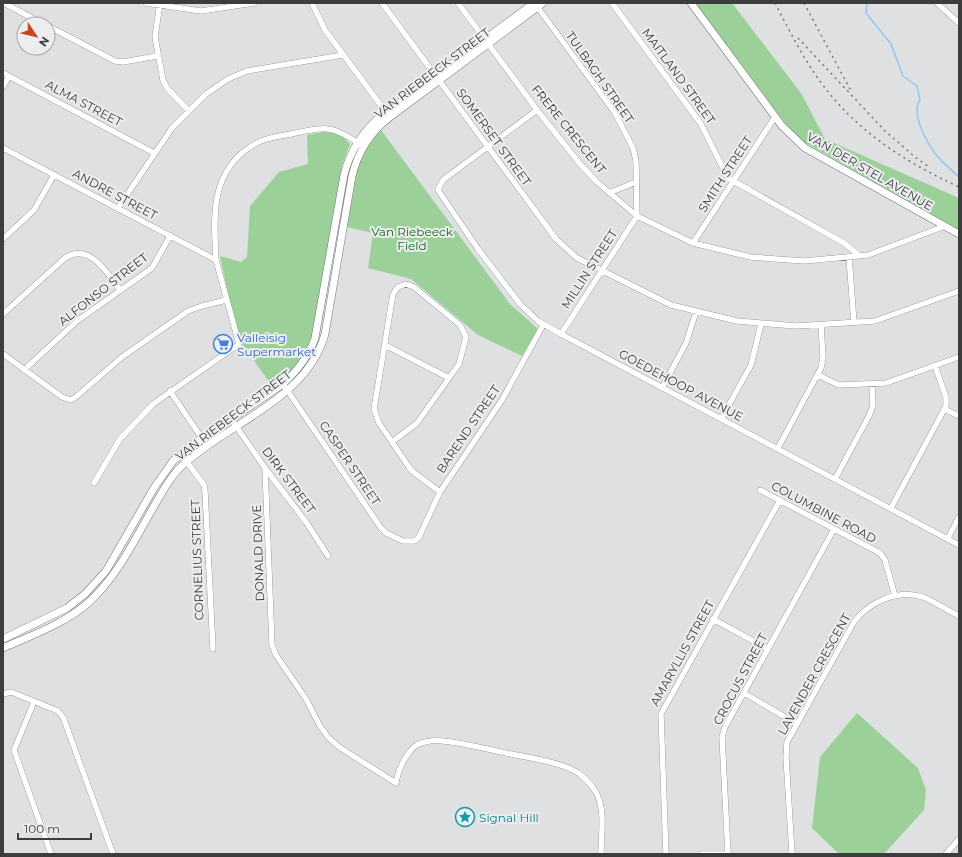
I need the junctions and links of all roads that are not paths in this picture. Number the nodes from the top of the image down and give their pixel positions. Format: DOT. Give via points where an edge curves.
graph roads {
  1 [pos="4,3"];
  2 [pos="146,3"];
  3 [pos="254,3"];
  4 [pos="312,3"];
  5 [pos="382,3"];
  6 [pos="458,3"];
  7 [pos="612,3"];
  8 [pos="691,3"];
  9 [pos="937,3"];
  10 [pos="160,4"];
  11 [pos="537,4"];
  12 [pos="28,16"];
  13 [pos="959,23"];
  14 [pos="56,30"];
  15 [pos="487,41"];
  16 [pos="342,55"];
  17 [pos="157,56"];
  18 [pos="6,75"];
  19 [pos="437,78"];
  20 [pos="3,87"];
  21 [pos="188,110"];
  22 [pos="537,110"];
  23 [pos="388,115"];
  24 [pos="775,117"];
  25 [pos="360,144"];
  26 [pos="488,147"];
  27 [pos="3,148"];
  28 [pos="154,153"];
  29 [pos="54,175"];
  30 [pos="636,182"];
  31 [pos="733,182"];
  32 [pos="609,193"];
  33 [pos="118,208"];
  34 [pos="637,216"];
  35 [pos="944,226"];
  36 [pos="959,234"];
  37 [pos="170,236"];
  38 [pos="3,239"];
  39 [pos="693,243"];
  40 [pos="860,256"];
  41 [pos="849,257"];
  42 [pos="216,260"];
  43 [pos="601,271"];
  44 [pos="120,290"];
  45 [pos="959,291"];
  46 [pos="226,300"];
  47 [pos="696,312"];
  48 [pos="3,314"];
  49 [pos="854,323"];
  50 [pos="761,324"];
  51 [pos="543,325"];
  52 [pos="821,325"];
  53 [pos="561,334"];
  54 [pos="385,345"];
  55 [pos="3,354"];
  56 [pos="959,357"];
  57 [pos="934,366"];
  58 [pos="24,370"];
  59 [pos="818,375"];
  60 [pos="449,378"];
  61 [pos="283,384"];
  62 [pos="872,384"];
  63 [pos="662,388"];
  64 [pos="170,391"];
  65 [pos="287,391"];
  66 [pos="944,410"];
  67 [pos="959,416"];
  68 [pos="231,419"];
  69 [pos="721,419"];
  70 [pos="236,426"];
  71 [pos="202,438"];
  72 [pos="392,442"];
  73 [pos="207,446"];
  74 [pos="778,448"];
  75 [pos="181,454"];
  76 [pos="186,462"];
  77 [pos="265,468"];
  78 [pos="835,479"];
  79 [pos="94,483"];
  80 [pos="760,490"];
  81 [pos="440,492"];
  82 [pos="780,500"];
  83 [pos="891,508"];
  84 [pos="959,517"];
  85 [pos="834,529"];
  86 [pos="948,538"];
  87 [pos="410,542"];
  88 [pos="959,545"];
  89 [pos="328,556"];
  90 [pos="895,596"];
  91 [pos="76,602"];
  92 [pos="82,608"];
  93 [pos="959,616"];
  94 [pos="713,619"];
  95 [pos="3,638"];
  96 [pos="3,648"];
  97 [pos="214,649"];
  98 [pos="768,649"];
  99 [pos="744,693"];
  100 [pos="3,694"];
  101 [pos="34,702"];
  102 [pos="797,724"];
  103 [pos="959,839"];
  104 [pos="51,854"];
  105 [pos="113,854"];
  106 [pos="601,854"];
  107 [pos="666,854"];
  108 [pos="701,854"];
  109 [pos="729,854"];
  110 [pos="792,854"];
  111 [pos="946,854"];
  1 -- 12 [label="street"];
  2 -- 10 [label="street"];
  3 -- 10 [label="street" via="206,11"];
  4 -- 16 [label="street" via="325,30"];
  5 -- 19 [label="street, SOMERSET STREET"];
  6 -- 15 [label="street, FRERE CRESCENT"];
  7 -- 31 [label="street, MAITLAND STREET" via="701,124 726,175"];
  8 -- 24 [label="street, VAN DER STEL AVENUE"];
  9 -- 13 [label="street"];
  10 -- 17 [label="street" via="155,38"];
  11 -- 15 [label="street, VAN RIEBEECK STREET"];
  11 -- 30 [label="street, TULBAGH STREET" via="619,119 633,148"];
  14 -- 17 [label="street" via="115,61"];
  15 -- 19 [label="street, VAN RIEBEECK STREET"];
  15 -- 22 [label="street, FRERE CRESCENT"];
  16 -- 21 [label="street" via="240,73 206,94"];
  16 -- 23 [label="street"];
  17 -- 21 [label="street" via="164,84"];
  18 -- 20 [label="street"];
  18 -- 28 [label="street, ALMA STREET"];
  19 -- 23 [label="street, VAN RIEBEECK STREET"];
  19 -- 26 [label="street, SOMERSET STREET"];
  21 -- 28 [label="street"];
  22 -- 26 [label="street"];
  22 -- 32 [label="street, FRERE CRESCENT" via="580,164"];
  23 -- 25 [label="street, VAN RIEBEECK STREET"];
  24 -- 31 [label="street, SMITH STREET"];
  24 -- 35 [label="street, VAN DER STEL AVENUE" via="805,148"];
  25 -- 42 [label="street" via="326,128 260,141 239,156 226,169 217,194"];
  25 -- 61 [label="street, VAN RIEBEECK STREET" via="350,156 344,175 315,338 303,361"];
  25 -- 65 [label="street, VAN RIEBEECK STREET" via="352,176 324,340 310,367"];
  26 -- 43 [label="street, SOMERSET STREET" via="556,239 576,258"];
  26 -- 51 [label="street, GOEDEHOOP AVENUE" via="443,180 438,192 520,304"];
  27 -- 29 [label="street, ANDRE STREET"];
  28 -- 33 [label="street"];
  29 -- 33 [label="street, ANDRE STREET"];
  29 -- 38 [label="street" via="34,210"];
  30 -- 32 [label="street"];
  30 -- 34 [label="street, TULBAGH STREET"];
  31 -- 39 [label="street, SMITH STREET"];
  31 -- 40 [label="street, MAITLAND STREET" via="844,243"];
  32 -- 34 [label="street, FRERE CRESCENT"];
  33 -- 37 [label="street, ANDRE STREET"];
  34 -- 39 [label="street, FRERE CRESCENT"];
  34 -- 43 [label="street, MILLIN STREET"];
  35 -- 36 [label="street, VAN DER STEL AVENUE"];
  35 -- 40 [label="street, FRERE CRESCENT"];
  37 -- 42 [label="street, ANDRE STREET"];
  37 -- 44 [label="street, ALFONSO STREET" via="155,265"];
  39 -- 41 [label="street, FRERE CRESCENT" via="723,252 768,259 804,261"];
  40 -- 41 [label="street, FRERE CRESCENT"];
  41 -- 49 [label="street"];
  42 -- 46 [label="street"];
  43 -- 47 [label="street, SOMERSET STREET" via="671,305"];
  43 -- 53 [label="street, MILLIN STREET"];
  44 -- 48 [label="street" via="100,263 76,253 65,258"];
  44 -- 58 [label="street, ALFONSO STREET" via="77,321"];
  45 -- 49 [label="street, SOMERSET STREET" via="887,318"];
  46 -- 58 [label="street" via="188,311 122,357 77,396 67,400"];
  46 -- 64 [label="street" via="239,340 238,345"];
  47 -- 50 [label="street, SOMERSET STREET"];
  47 -- 63 [label="street" via="686,343"];
  49 -- 52 [label="street, SOMERSET STREET"];
  50 -- 52 [label="street, SOMERSET STREET"];
  50 -- 69 [label="street" via="752,362"];
  51 -- 53 [label="street, GOEDEHOOP AVENUE"];
  51 -- 81 [label="street, BAREND STREET" via="505,396"];
  52 -- 59 [label="street" via="823,358"];
  53 -- 63 [label="street, GOEDEHOOP AVENUE"];
  54 -- 60 [label="street"];
  54 -- 60 [label="street" via="394,291 404,284 414,287 460,325 465,333 461,359"];
  54 -- 72 [label="street" via="374,410"];
  55 -- 58 [label="street"];
  56 -- 57 [label="street"];
  57 -- 62 [label="street" via="893,382"];
  57 -- 66 [label="street" via="946,397"];
  59 -- 62 [label="street" via="839,385"];
  59 -- 74 [label="street"];
  60 -- 72 [label="street" via="417,423"];
  61 -- 65 [label="street, CASPER STREET"];
  61 -- 68 [label="street, VAN RIEBEECK STREET"];
  62 -- 78 [label="street" via="873,401 870,414"];
  63 -- 69 [label="street, GOEDEHOOP AVENUE"];
  64 -- 71 [label="street"];
  64 -- 79 [label="street" via="153,404 120,439"];
  65 -- 70 [label="street, VAN RIEBEECK STREET"];
  65 -- 87 [label="street, CASPER STREET" via="381,528 391,536"];
  66 -- 67 [label="street"];
  66 -- 83 [label="street"];
  68 -- 70 [label="street, DIRK STREET"];
  68 -- 71 [label="street, VAN RIEBEECK STREET"];
  69 -- 74 [label="street, GOEDEHOOP AVENUE"];
  70 -- 73 [label="street, VAN RIEBEECK STREET"];
  70 -- 77 [label="street, DIRK STREET"];
  71 -- 73 [label="street"];
  71 -- 75 [label="street, VAN RIEBEECK STREET"];
  72 -- 81 [label="street" via="415,474"];
  73 -- 76 [label="street, VAN RIEBEECK STREET"];
  74 -- 78 [label="street, GOEDEHOOP AVENUE"];
  75 -- 76 [label="street, CORNELIUS STREET"];
  75 -- 91 [label="street, VAN RIEBEECK STREET" via="164,472 106,571"];
  76 -- 92 [label="street, VAN RIEBEECK STREET" via="169,480 112,576"];
  76 -- 97 [label="street, CORNELIUS STREET" via="204,485 205,491"];
  77 -- 89 [label="street, DIRK STREET"];
  77 -- 106 [label="street, DONALD DRIVE" via="272,646 328,738 396,783 399,770 413,749 421,743 432,741 454,742 569,768 580,775 596,792 601,809"];
  78 -- 83 [label="street, GOEDEHOOP AVENUE"];
  80 -- 82 [label="street, COLUMBINE ROAD"];
  81 -- 87 [label="street, BAREND STREET" via="421,535"];
  82 -- 85 [label="street, COLUMBINE ROAD"];
  82 -- 94 [label="street, AMARYLLIS STREET"];
  83 -- 86 [label="street, GOEDEHOOP AVENUE"];
  84 -- 86 [label="street"];
  85 -- 90 [label="street, COLUMBINE ROAD" via="882,555"];
  85 -- 98 [label="street, CROCUS STREET"];
  86 -- 88 [label="street, GOEDEHOOP AVENUE"];
  90 -- 93 [label="street, LAVENDER CRESCENT" via="911,594 924,598"];
  90 -- 102 [label="street, LAVENDER CRESCENT" via="875,603 858,617"];
  91 -- 92 [label="street"];
  91 -- 95 [label="street, VAN RIEBEECK STREET" via="51,617"];
  92 -- 96 [label="street, VAN RIEBEECK STREET" via="56,624"];
  94 -- 98 [label="street"];
  94 -- 107 [label="street, AMARYLLIS STREET" via="659,719"];
  98 -- 99 [label="street, CROCUS STREET"];
  99 -- 102 [label="street"];
  99 -- 109 [label="street, CROCUS STREET" via="724,727 722,737"];
  100 -- 101 [label="street" via="11,692"];
  101 -- 104 [label="street" via="14,750"];
  101 -- 105 [label="street" via="58,712 64,718"];
  102 -- 110 [label="street, LAVENDER CRESCENT" via="787,742 786,751"];
  103 -- 111 [label="street"];
  108 -- 109 [label="street"];
}
